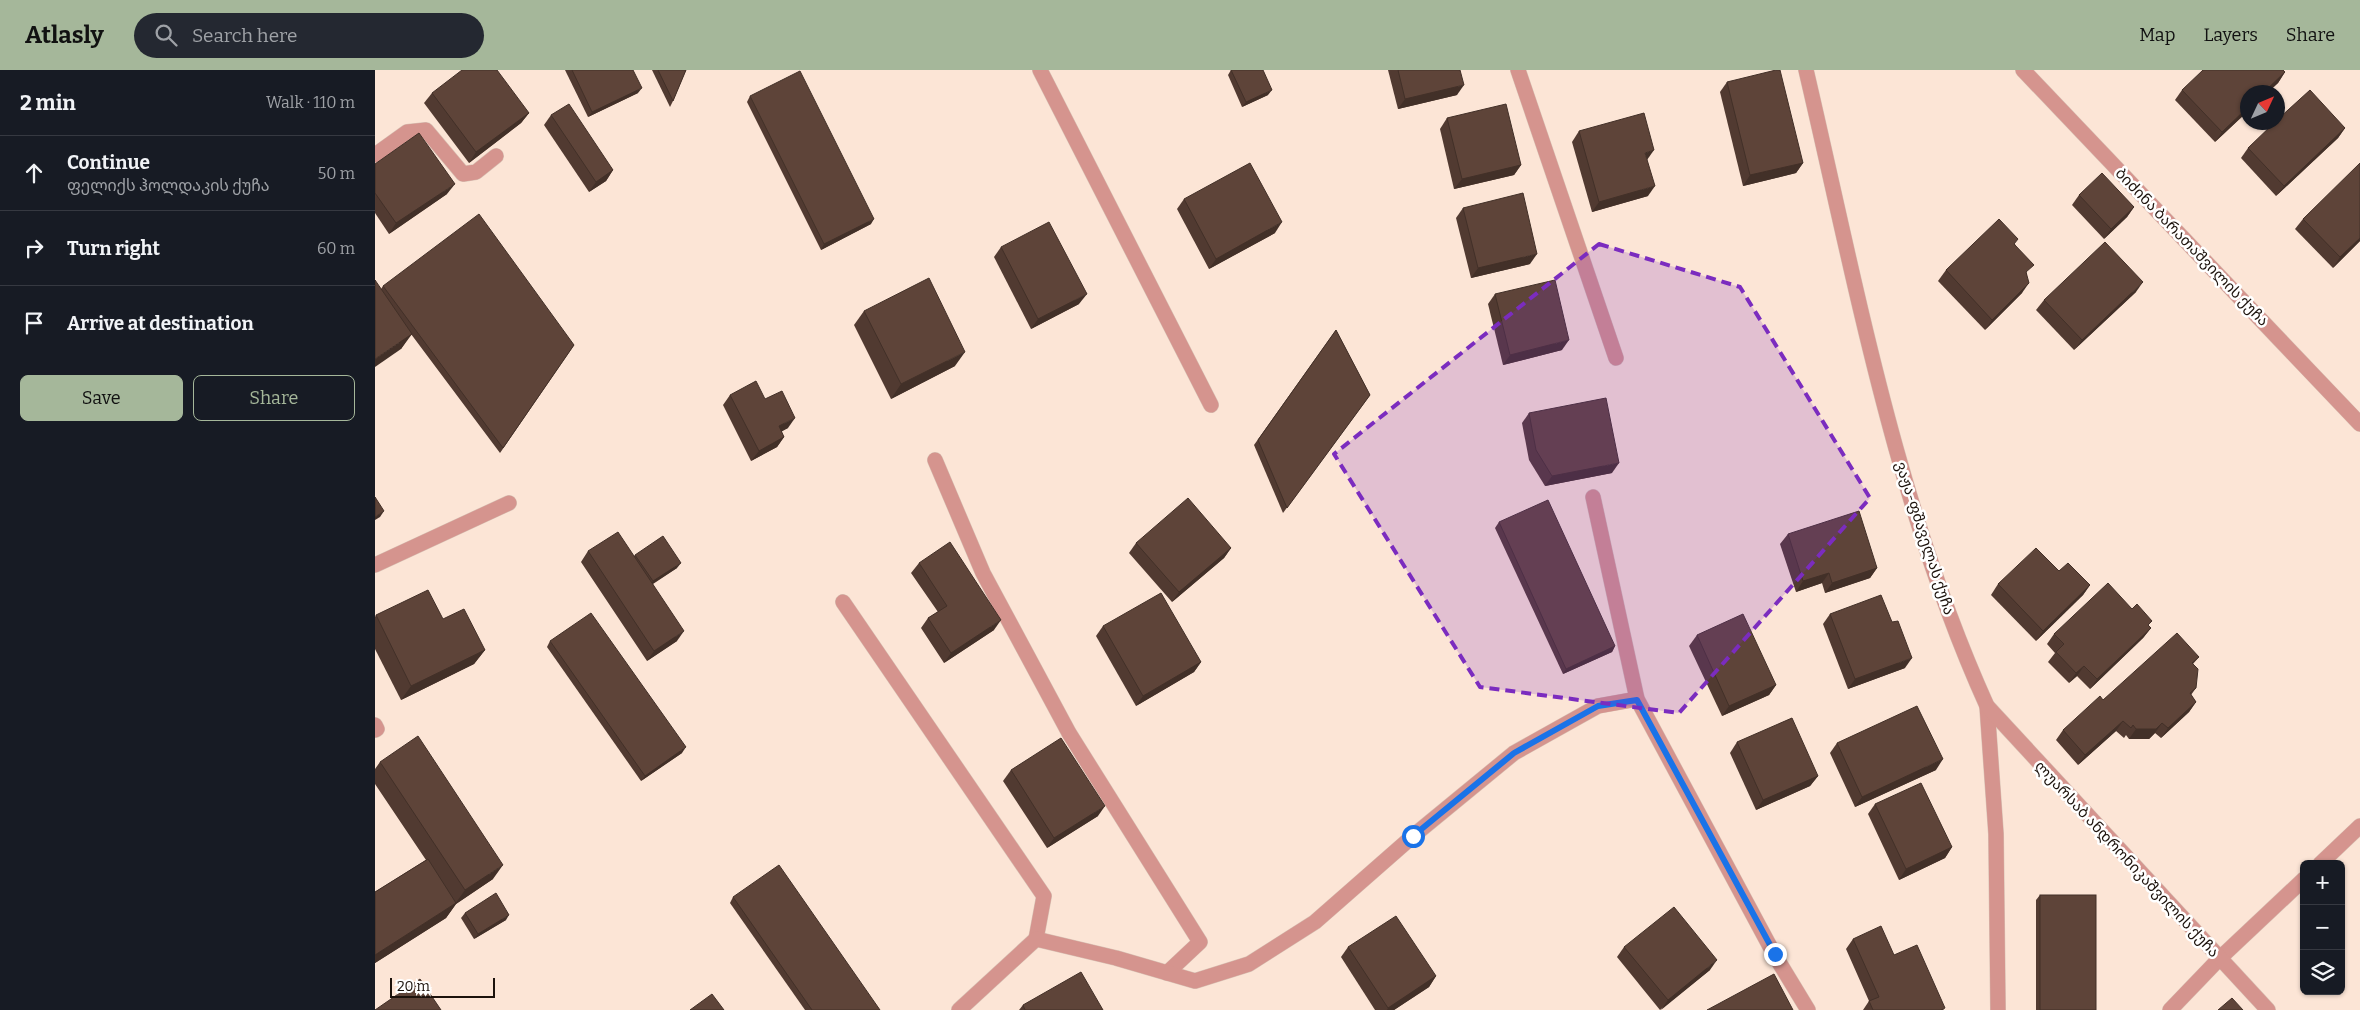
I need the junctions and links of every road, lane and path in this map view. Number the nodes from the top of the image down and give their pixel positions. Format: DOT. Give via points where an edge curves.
graph roads {
  1 [pos="1040,70"];
  2 [pos="1518,70"];
  3 [pos="1807,70"];
  4 [pos="2023,70"];
  5 [pos="375,155"];
  6 [pos="496,156"];
  7 [pos="1616,358"];
  8 [pos="1211,406"];
  9 [pos="2360,424"];
  10 [pos="935,460"];
  11 [pos="1593,498"];
  12 [pos="509,503"];
  13 [pos="375,565"];
  14 [pos="843,602"];
  15 [pos="1637,700"];
  16 [pos="1987,706"];
  17 [pos="375,725"];
  18 [pos="375,730"];
  19 [pos="2360,826"];
  20 [pos="2324,860"];
  21 [pos="2300,884"];
  22 [pos="1036,939"];
  23 [pos="2219,959"];
  24 [pos="1167,973"];
  25 [pos="964,1008"];
  26 [pos="1808,1010"];
  27 [pos="1998,1010"];
  28 [pos="2170,1010"];
  29 [pos="2268,1010"];
  1 -- 8 [label="street"];
  2 -- 7 [label="street"];
  3 -- 16 [label="street, ვაჟა-ფშაველას ქუჩა" via="1888,422 1934,570 1966,660"];
  4 -- 9 [label="street, ბიძინა ბარათაშვილის ქუჩა"];
  5 -- 6 [label="street" via="407,132 427,130 463,174 476,172"];
  10 -- 24 [label="street" via="983,573 1069,733 1200,942"];
  11 -- 15 [label="street"];
  12 -- 13 [label="street"];
  14 -- 22 [label="street" via="1044,896"];
  15 -- 24 [label="street" via="1598,706 1514,753 1315,922 1249,964 1195,981"];
  15 -- 26 [label="street"];
  16 -- 23 [label="street, ლუარსაბ ანდრონიკაშვილის ქუჩა"];
  16 -- 27 [label="street, ვაჟა-ფშაველას ქუჩა" via="1996,834"];
  17 -- 18 [label="street"];
  19 -- 20 [label="street"];
  21 -- 23 [label="street"];
  22 -- 24 [label="street"];
  22 -- 25 [label="street"];
  23 -- 28 [label="street"];
  23 -- 29 [label="street, ლუარსაბ ანდრონიკაშვილის ქუჩა"];
}
